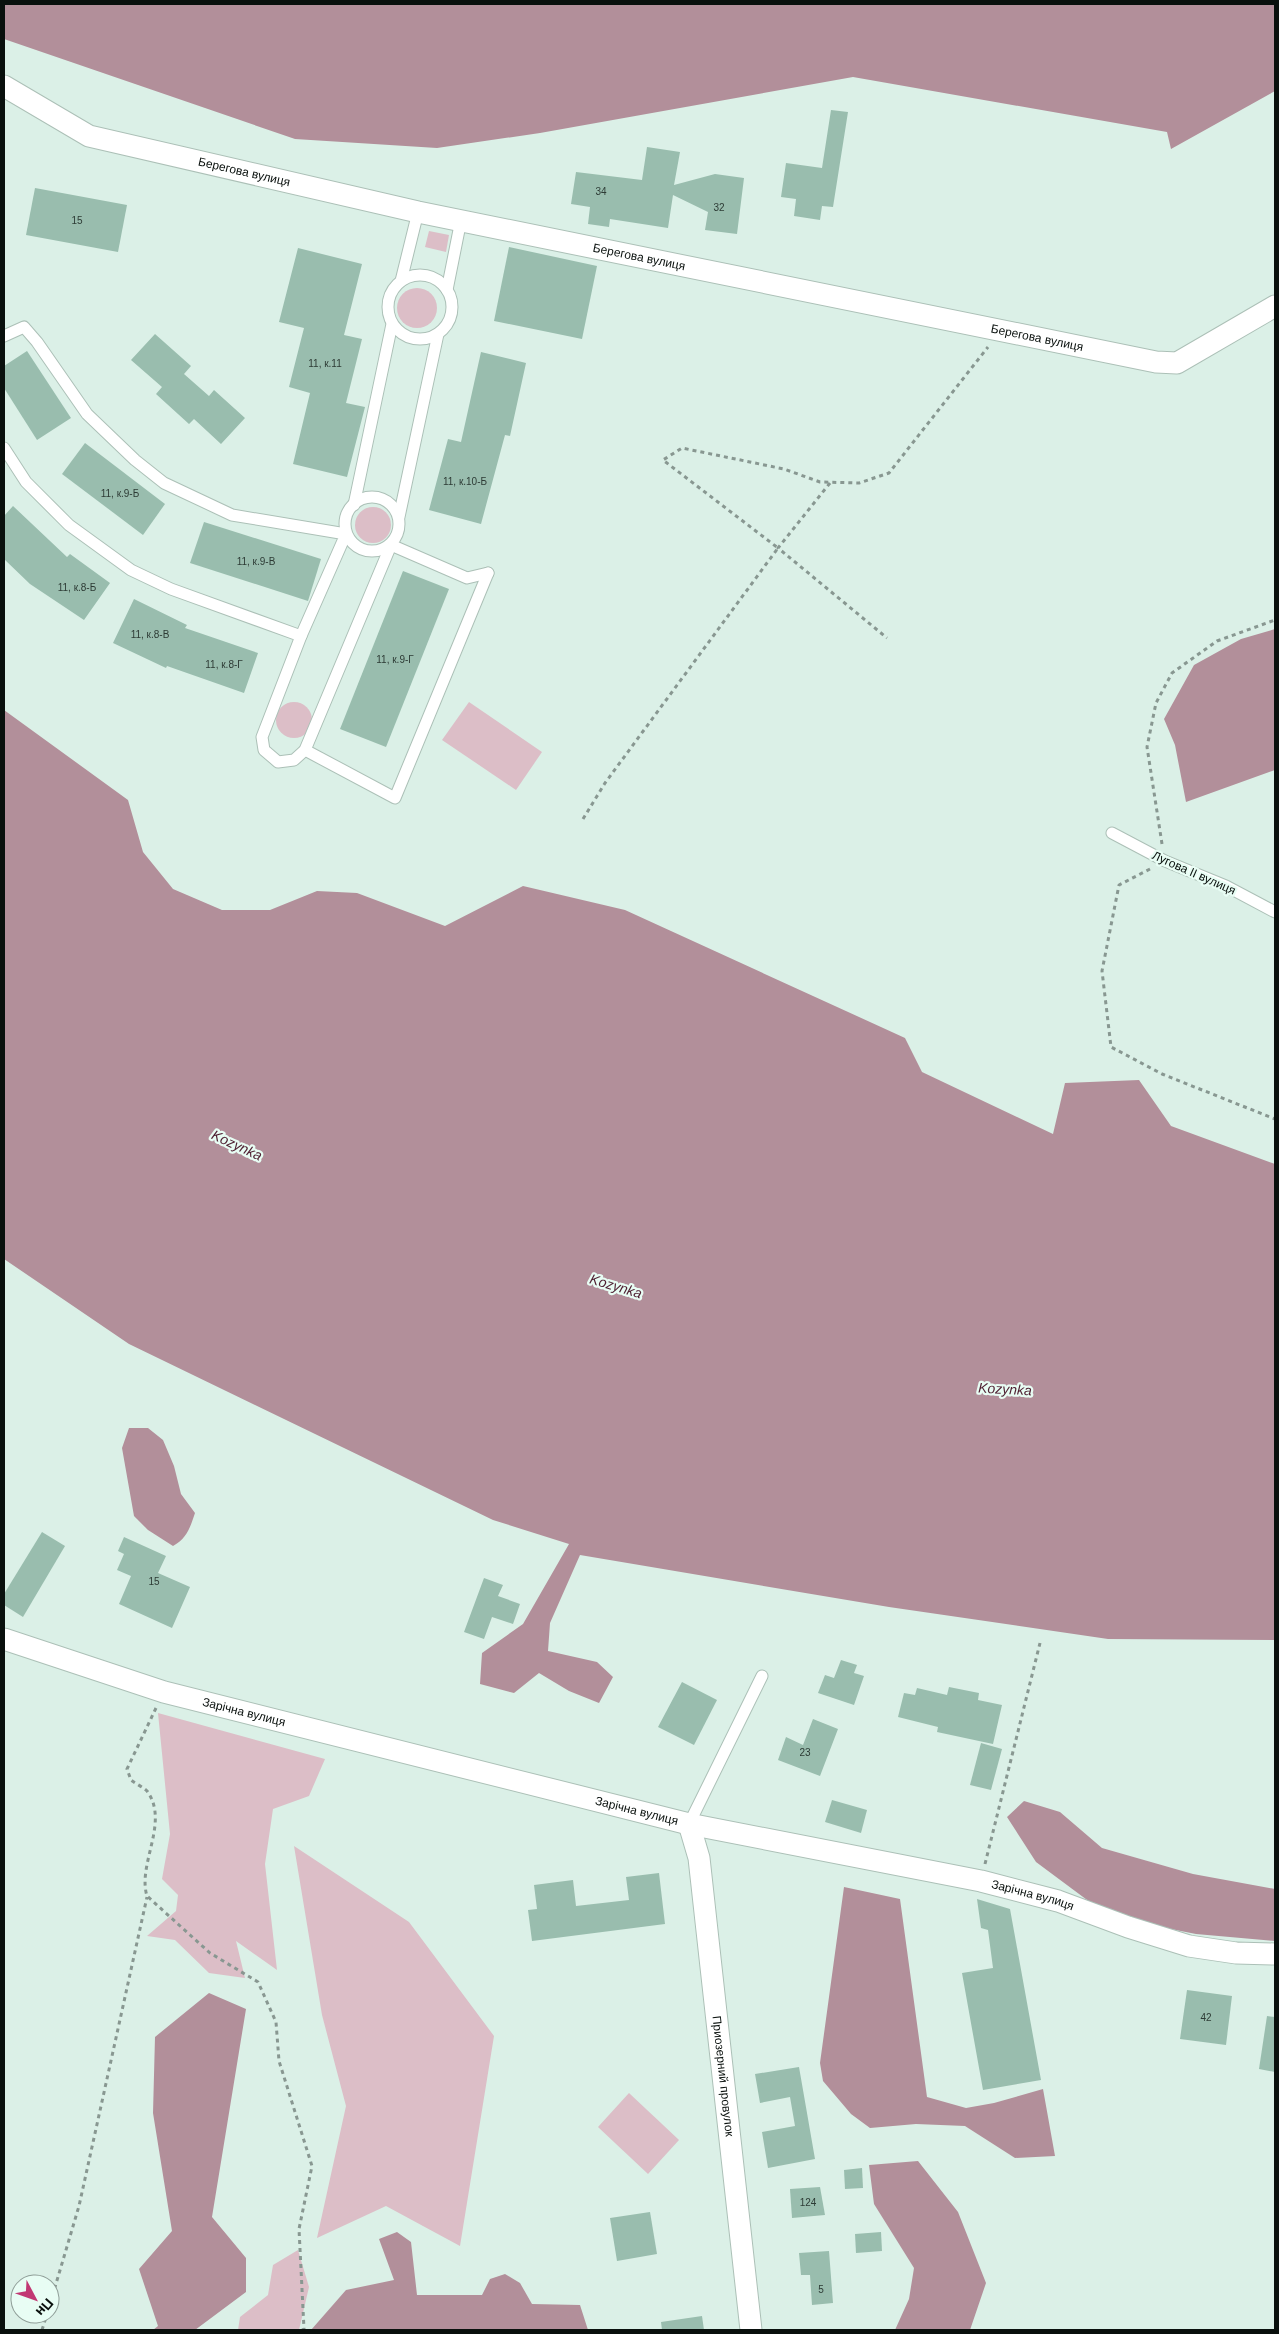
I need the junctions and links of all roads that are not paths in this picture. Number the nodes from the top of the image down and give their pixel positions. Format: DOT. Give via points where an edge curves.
graph roads {
  1 [pos="4,86"];
  2 [pos="418,212"];
  3 [pos="461,220"];
  4 [pos="401,281"];
  5 [pos="447,290"];
  6 [pos="1275,306"];
  7 [pos="392,324"];
  8 [pos="438,334"];
  9 [pos="4,336"];
  10 [pos="4,448"];
  11 [pos="354,505"];
  12 [pos="398,517"];
  13 [pos="346,534"];
  14 [pos="391,545"];
  15 [pos="301,636"];
  16 [pos="305,750"];
  17 [pos="1112,833"];
  18 [pos="1275,912"];
  19 [pos="4,1639"];
  20 [pos="762,1676"];
  21 [pos="689,1824"];
  22 [pos="1275,1954"];
  23 [pos="751,2330"];
  1 -- 2 [label="street, Берегова вулиця" via="89,136"];
  2 -- 3 [label="street, Берегова вулиця"];
  2 -- 4 [label="lane"];
  3 -- 5 [label="lane"];
  3 -- 6 [label="street, Берегова вулиця" via="1156,362 1177,363"];
  4 -- 5 [label="lane" via="416,276 431,277"];
  4 -- 7 [label="lane" via="390,296 388,306"];
  5 -- 8 [label="lane" via="452,309 450,319"];
  7 -- 8 [label="lane" via="408,338 428,338"];
  7 -- 11 [label="lane"];
  8 -- 12 [label="lane"];
  9 -- 13 [label="lane" via="24,327 87,414 164,483 232,515"];
  10 -- 15 [label="lane" via="26,482 69,525 131,570 171,590"];
  11 -- 12 [label="lane" via="370,497 380,498 395,509"];
  11 -- 13 [label="lane" via="346,517"];
  12 -- 14 [label="lane" via="399,531"];
  13 -- 14 [label="lane" via="357,547 366,551"];
  13 -- 15 [label="lane"];
  14 -- 16 [label="lane"];
  14 -- 16 [label="lane" via="467,578 488,573 395,798"];
  15 -- 16 [label="lane" via="262,737 264,750 278,762 294,760"];
  17 -- 18 [label="lane, Лугова II вулиця"];
  19 -- 21 [label="street, Зарічна вулиця" via="164,1692"];
  20 -- 21 [label="lane"];
  21 -- 22 [label="street, Зарічна вулиця" via="981,1881 1058,1901 1189,1946 1236,1953"];
  21 -- 23 [label="street, Приозерний провулок" via="699,1858"];
}
